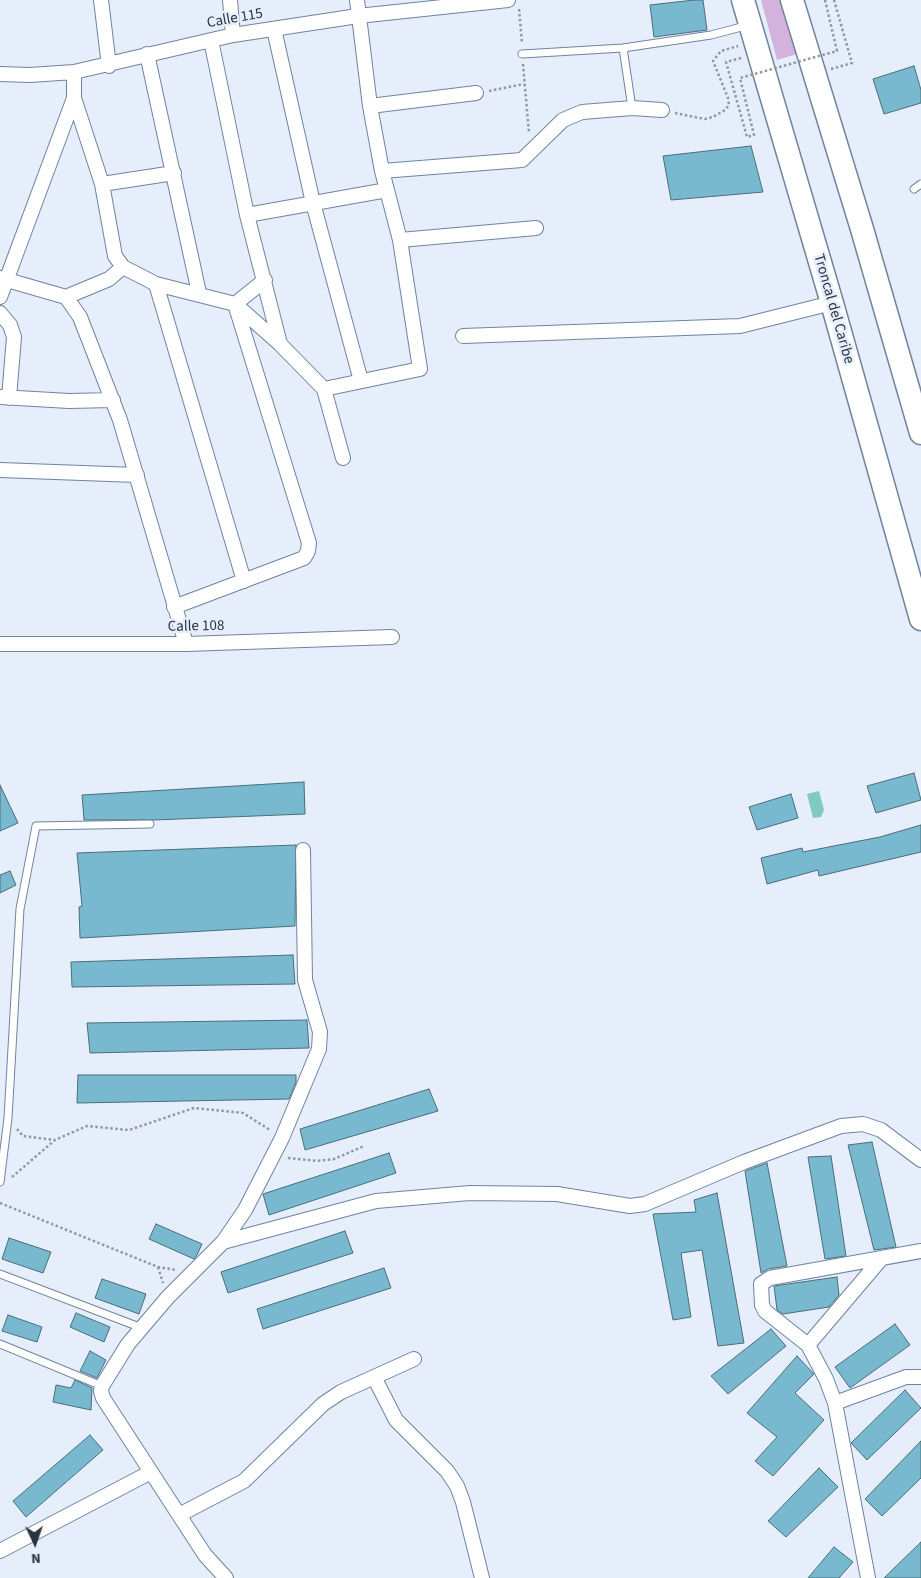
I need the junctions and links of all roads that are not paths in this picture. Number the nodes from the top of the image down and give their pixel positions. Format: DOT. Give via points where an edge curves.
graph roads {
  1 [pos="101,0"];
  2 [pos="230,0"];
  3 [pos="357,0"];
  4 [pos="508,0"];
  5 [pos="742,0"];
  6 [pos="792,0"];
  7 [pos="489,1"];
  8 [pos="358,16"];
  9 [pos="749,25"];
  10 [pos="274,29"];
  11 [pos="233,35"];
  12 [pos="210,40"];
  13 [pos="622,48"];
  14 [pos="147,54"];
  15 [pos="522,54"];
  16 [pos="108,66"];
  17 [pos="74,72"];
  18 [pos="0,74"];
  19 [pos="476,94"];
  20 [pos="74,98"];
  21 [pos="370,106"];
  22 [pos="632,108"];
  23 [pos="662,110"];
  24 [pos="382,171"];
  25 [pos="174,172"];
  26 [pos="102,184"];
  27 [pos="921,184"];
  28 [pos="914,189"];
  29 [pos="387,190"];
  30 [pos="313,203"];
  31 [pos="247,216"];
  32 [pos="536,228"];
  33 [pos="400,240"];
  34 [pos="123,267"];
  35 [pos="4,278"];
  36 [pos="265,280"];
  37 [pos="156,284"];
  38 [pos="199,293"];
  39 [pos="66,297"];
  40 [pos="0,298"];
  41 [pos="832,302"];
  42 [pos="235,304"];
  43 [pos="0,313"];
  44 [pos="463,336"];
  45 [pos="280,344"];
  46 [pos="361,381"];
  47 [pos="324,389"];
  48 [pos="5,398"];
  49 [pos="112,400"];
  50 [pos="916,402"];
  51 [pos="921,433"];
  52 [pos="343,458"];
  53 [pos="0,470"];
  54 [pos="137,475"];
  55 [pos="244,581"];
  56 [pos="174,607"];
  57 [pos="921,619"];
  58 [pos="392,637"];
  59 [pos="0,644"];
  60 [pos="186,644"];
  61 [pos="150,824"];
  62 [pos="303,850"];
  63 [pos="921,1160"];
  64 [pos="3,1182"];
  65 [pos="223,1242"];
  66 [pos="921,1251"];
  67 [pos="881,1259"];
  68 [pos="0,1274"];
  69 [pos="142,1328"];
  70 [pos="0,1344"];
  71 [pos="808,1346"];
  72 [pos="414,1359"];
  73 [pos="374,1377"];
  74 [pos="921,1377"];
  75 [pos="102,1386"];
  76 [pos="835,1403"];
  77 [pos="151,1472"];
  78 [pos="179,1515"];
  79 [pos="0,1551"];
  80 [pos="226,1578"];
  81 [pos="482,1578"];
  82 [pos="868,1578"];
  1 -- 16 [label="street"];
  2 -- 11 [label="street"];
  3 -- 8 [label="street"];
  4 -- 7 [label="street, Calle 115"];
  5 -- 9 [label="highway, Troncal del Caribe"];
  6 -- 50 [label="highway"];
  7 -- 8 [label="street, Calle 115"];
  8 -- 10 [label="street, Calle 115"];
  8 -- 21 [label="street"];
  9 -- 13 [label="lane" via="711,35"];
  9 -- 41 [label="highway, Troncal del Caribe"];
  10 -- 11 [label="street, Calle 115"];
  10 -- 30 [label="street"];
  11 -- 12 [label="street, Calle 115"];
  12 -- 14 [label="street, Calle 115"];
  12 -- 31 [label="street"];
  13 -- 15 [label="lane"];
  13 -- 22 [label="lane"];
  14 -- 16 [label="street, Calle 115"];
  14 -- 25 [label="street"];
  16 -- 17 [label="street, Calle 115"];
  17 -- 18 [label="street, Calle 115"];
  17 -- 20 [label="street"];
  19 -- 21 [label="street"];
  20 -- 26 [label="street"];
  20 -- 35 [label="street"];
  21 -- 24 [label="street"];
  22 -- 23 [label="street"];
  22 -- 24 [label="street" via="582,112 563,120 522,160"];
  24 -- 29 [label="street"];
  25 -- 26 [label="street"];
  25 -- 38 [label="street"];
  26 -- 34 [label="street" via="110,240"];
  27 -- 28 [label="lane"];
  29 -- 30 [label="street"];
  29 -- 33 [label="street"];
  30 -- 31 [label="street"];
  30 -- 46 [label="street"];
  31 -- 36 [label="street"];
  32 -- 33 [label="street"];
  33 -- 46 [label="street" via="420,369"];
  34 -- 37 [label="street"];
  34 -- 39 [label="street" via="109,279"];
  35 -- 39 [label="street"];
  35 -- 40 [label="street"];
  36 -- 42 [label="street"];
  36 -- 45 [label="street"];
  37 -- 38 [label="street"];
  37 -- 55 [label="street"];
  38 -- 42 [label="street"];
  39 -- 49 [label="street" via="80,317"];
  41 -- 44 [label="street" via="740,326"];
  41 -- 57 [label="highway, Troncal del Caribe"];
  42 -- 45 [label="street"];
  42 -- 55 [label="street" via="309,543 304,558"];
  43 -- 48 [label="street" via="10,325 14,337"];
  45 -- 47 [label="street"];
  46 -- 47 [label="street"];
  47 -- 52 [label="street"];
  48 -- 49 [label="street"];
  49 -- 54 [label="street"];
  50 -- 51 [label="highway"];
  53 -- 54 [label="street"];
  54 -- 56 [label="street"];
  55 -- 56 [label="street"];
  56 -- 60 [label="street"];
  58 -- 60 [label="street, Calle 108"];
  59 -- 60 [label="street, Calle 108"];
  61 -- 64 [label="lane" via="36,826 20,908"];
  62 -- 65 [label="street" via="305,980 320,1032 319,1049 274,1155 245,1210"];
  63 -- 65 [label="street" via="881,1130 863,1124 842,1126 744,1162 645,1204 630,1206 557,1194 442,1195 376,1201"];
  65 -- 69 [label="street"];
  66 -- 67 [label="street"];
  67 -- 71 [label="street"];
  67 -- 71 [label="street" via="764,1280 760,1290 765,1311"];
  68 -- 69 [label="lane"];
  69 -- 75 [label="street"];
  70 -- 75 [label="lane"];
  71 -- 76 [label="street"];
  72 -- 73 [label="street"];
  73 -- 78 [label="street" via="323,1404 244,1481"];
  73 -- 81 [label="street" via="396,1420 457,1486 464,1502"];
  74 -- 76 [label="street" via="906,1378"];
  75 -- 77 [label="street" via="103,1398"];
  76 -- 82 [label="street"];
  77 -- 78 [label="street"];
  77 -- 79 [label="street"];
  78 -- 80 [label="street" via="205,1555"];
}
